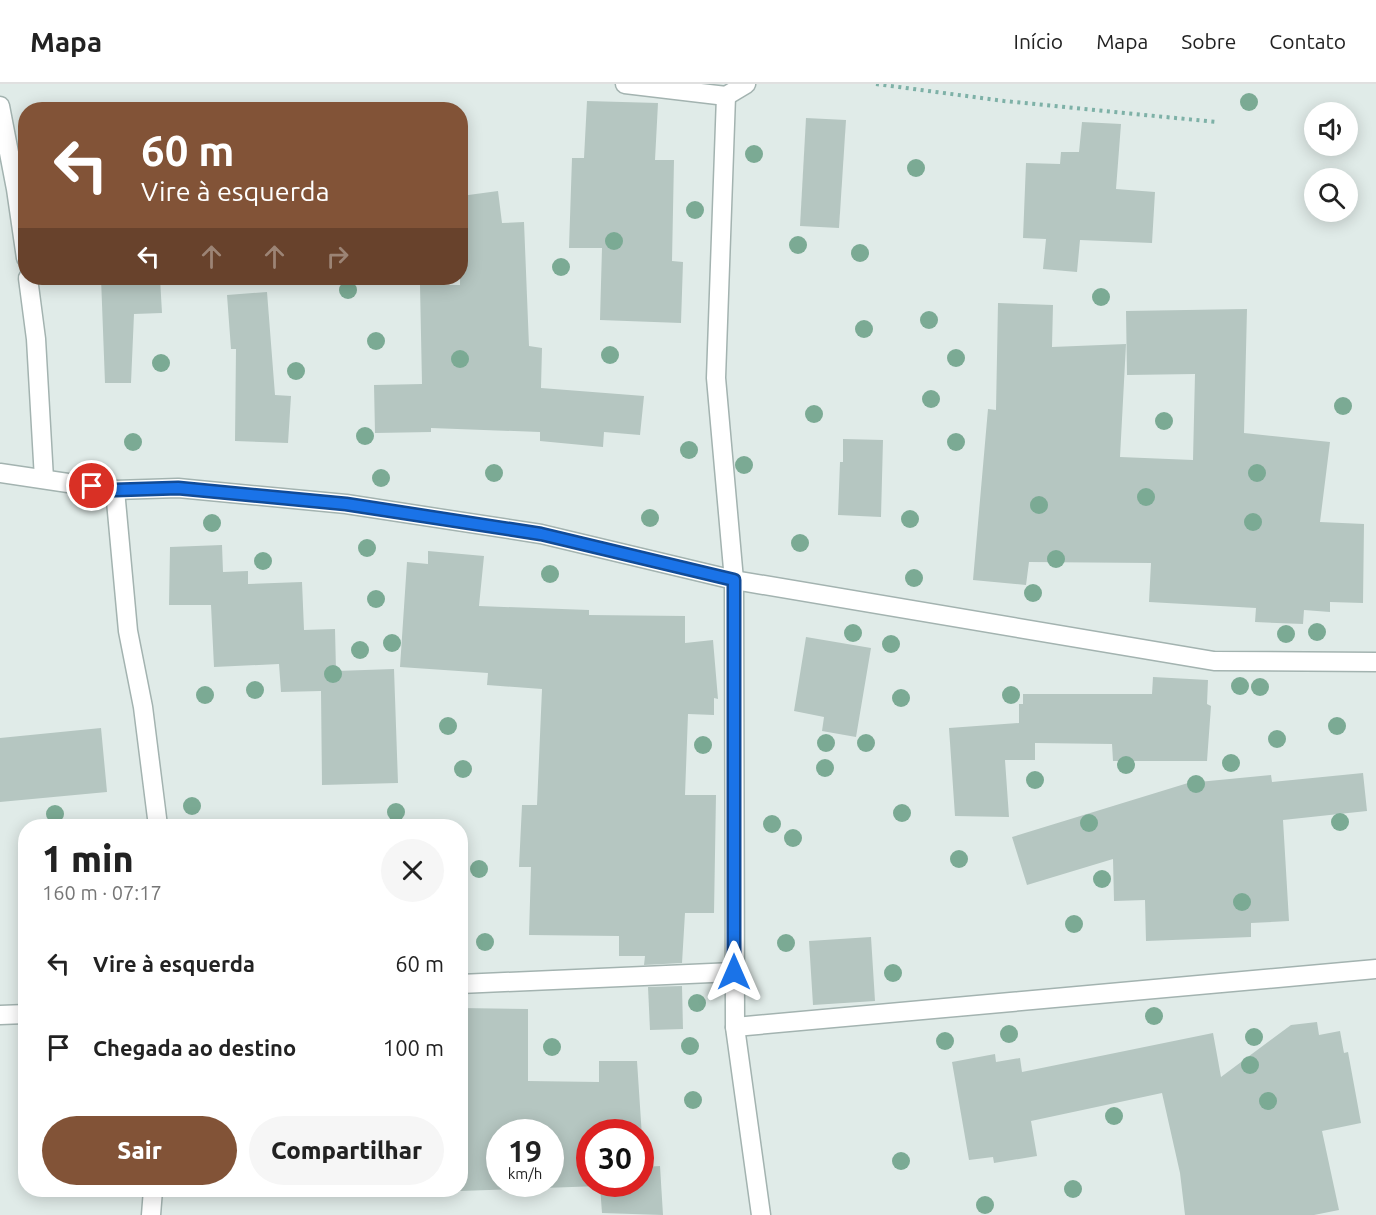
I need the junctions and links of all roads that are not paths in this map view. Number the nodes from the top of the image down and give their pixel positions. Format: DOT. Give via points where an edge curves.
graph roads {
  1 [pos="625,84"];
  2 [pos="710,84"];
  3 [pos="746,84"];
  4 [pos="726,96"];
  5 [pos="0,106"];
  6 [pos="18,203"];
  7 [pos="29,285"];
  8 [pos="0,473"];
  9 [pos="44,479"];
  10 [pos="115,490"];
  11 [pos="734,580"];
  12 [pos="1376,662"];
  13 [pos="157,819"];
  14 [pos="1376,969"];
  15 [pos="734,972"];
  16 [pos="468,984"];
  17 [pos="18,1014"];
  18 [pos="0,1015"];
  19 [pos="735,1027"];
  20 [pos="152,1197"];
  21 [pos="151,1215"];
  22 [pos="761,1215"];
  1 -- 4 [label="street"];
  2 -- 4 [label="street"];
  3 -- 4 [label="street"];
  4 -- 11 [label="street" via="716,378"];
  5 -- 6 [label="street"];
  7 -- 9 [label="street"];
  8 -- 9 [label="street"];
  9 -- 10 [label="street"];
  10 -- 11 [label="street" via="178,488 346,504 541,534"];
  10 -- 13 [label="street" via="128,630 143,707"];
  11 -- 12 [label="street" via="1214,661"];
  11 -- 15 [label="street"];
  14 -- 19 [label="street"];
  15 -- 16 [label="street"];
  15 -- 19 [label="street"];
  17 -- 18 [label="street"];
  19 -- 22 [label="street"];
  20 -- 21 [label="street"];
}
